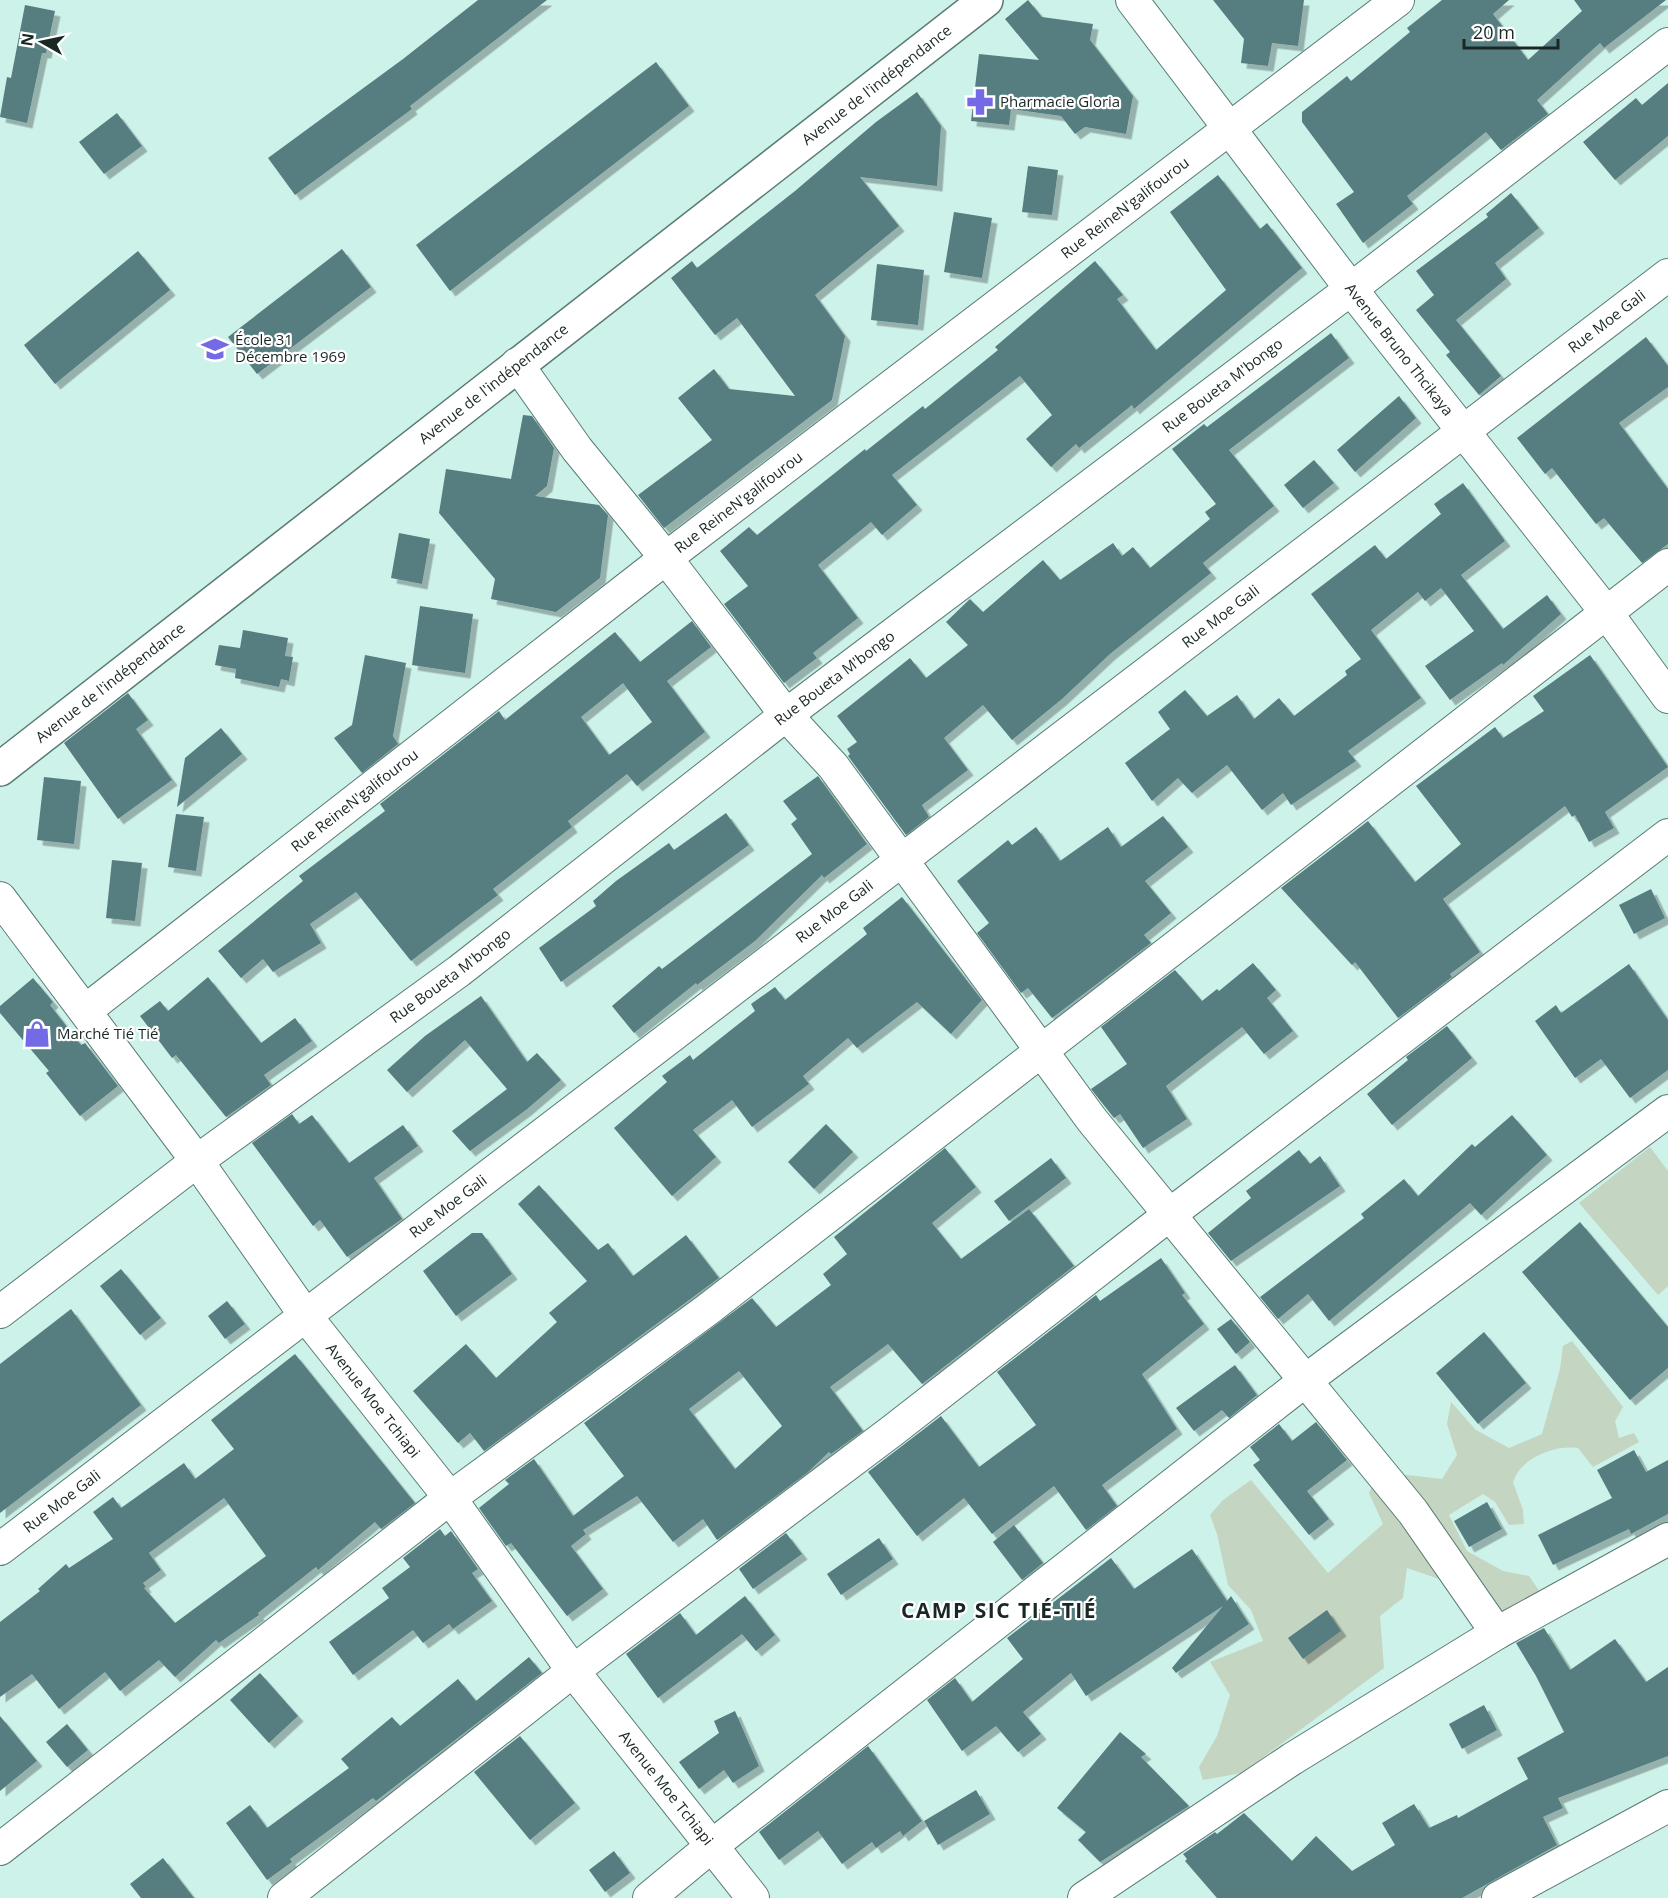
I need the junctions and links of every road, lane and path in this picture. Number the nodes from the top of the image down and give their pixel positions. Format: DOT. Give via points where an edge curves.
graph roads {
  1 [pos="986,0"];
  2 [pos="1132,0"];
  3 [pos="1398,0"];
  4 [pos="1668,44"];
  5 [pos="1230,130"];
  6 [pos="1668,275"];
  7 [pos="1351,289"];
  8 [pos="518,364"];
  9 [pos="1464,433"];
  10 [pos="666,558"];
  11 [pos="1668,565"];
  12 [pos="1606,612"];
  13 [pos="1668,697"];
  14 [pos="786,715"];
  15 [pos="0,769"];
  16 [pos="1668,835"];
  17 [pos="902,860"];
  18 [pos="0,898"];
  19 [pos="85,1011"];
  20 [pos="1042,1048"];
  21 [pos="1668,1111"];
  22 [pos="198,1161"];
  23 [pos="1169,1215"];
  24 [pos="0,1312"];
  25 [pos="305,1316"];
  26 [pos="1306,1380"];
  27 [pos="450,1498"];
  28 [pos="1668,1539"];
  29 [pos="0,1549"];
  30 [pos="1497,1633"];
  31 [pos="573,1671"];
  32 [pos="1668,1806"];
  33 [pos="713,1845"];
  34 [pos="0,1849"];
  35 [pos="284,1898"];
  36 [pos="649,1898"];
  37 [pos="753,1898"];
  38 [pos="1084,1898"];
  39 [pos="1498,1898"];
  1 -- 8 [label="street, Avenue de l'indépendance"];
  2 -- 5 [label="street, Avenue Bruno Thcikaya"];
  3 -- 5 [label="street, Rue ReineN'galifourou"];
  4 -- 7 [label="street, Rue Boueta M'bongo"];
  5 -- 7 [label="street, Avenue Bruno Thcikaya"];
  5 -- 10 [label="street, Rue ReineN'galifourou"];
  6 -- 9 [label="street, Rue Moe Gali"];
  7 -- 9 [label="street, Avenue Bruno Thcikaya"];
  7 -- 14 [label="street, Rue Boueta M'bongo"];
  8 -- 10 [label="street" via="577,449"];
  8 -- 15 [label="street, Avenue de l'indépendance"];
  9 -- 12 [label="street, Avenue Bruno Thcikaya"];
  9 -- 17 [label="street, Rue Moe Gali"];
  10 -- 14 [label="street"];
  10 -- 19 [label="street, Rue ReineN'galifourou"];
  11 -- 12 [label="street"];
  12 -- 13 [label="street, Avenue Bruno Thcikaya"];
  12 -- 20 [label="street"];
  14 -- 17 [label="street" via="833,766"];
  14 -- 22 [label="street, Rue Boueta M'bongo" via="459,971"];
  16 -- 23 [label="street"];
  17 -- 20 [label="street"];
  17 -- 25 [label="street, Rue Moe Gali"];
  18 -- 19 [label="street, Avenue Moe Tchiapi"];
  19 -- 22 [label="street, Avenue Moe Tchiapi"];
  20 -- 23 [label="street" via="1092,1120"];
  20 -- 27 [label="street" via="706,1310"];
  21 -- 26 [label="street"];
  22 -- 24 [label="street, Rue Boueta M'bongo"];
  22 -- 25 [label="street, Avenue Moe Tchiapi"];
  23 -- 26 [label="street"];
  23 -- 31 [label="street" via="892,1431"];
  25 -- 27 [label="street, Avenue Moe Tchiapi"];
  25 -- 29 [label="street, Rue Moe Gali"];
  26 -- 30 [label="street" via="1413,1512"];
  26 -- 33 [label="street"];
  27 -- 31 [label="street, Avenue Moe Tchiapi"];
  27 -- 34 [label="street"];
  28 -- 30 [label="street"];
  30 -- 38 [label="street" via="1292,1759"];
  31 -- 33 [label="street, Avenue Moe Tchiapi"];
  31 -- 35 [label="street"];
  32 -- 39 [label="street"];
  33 -- 36 [label="street"];
  33 -- 37 [label="street, Avenue Moe Tchiapi"];
}
